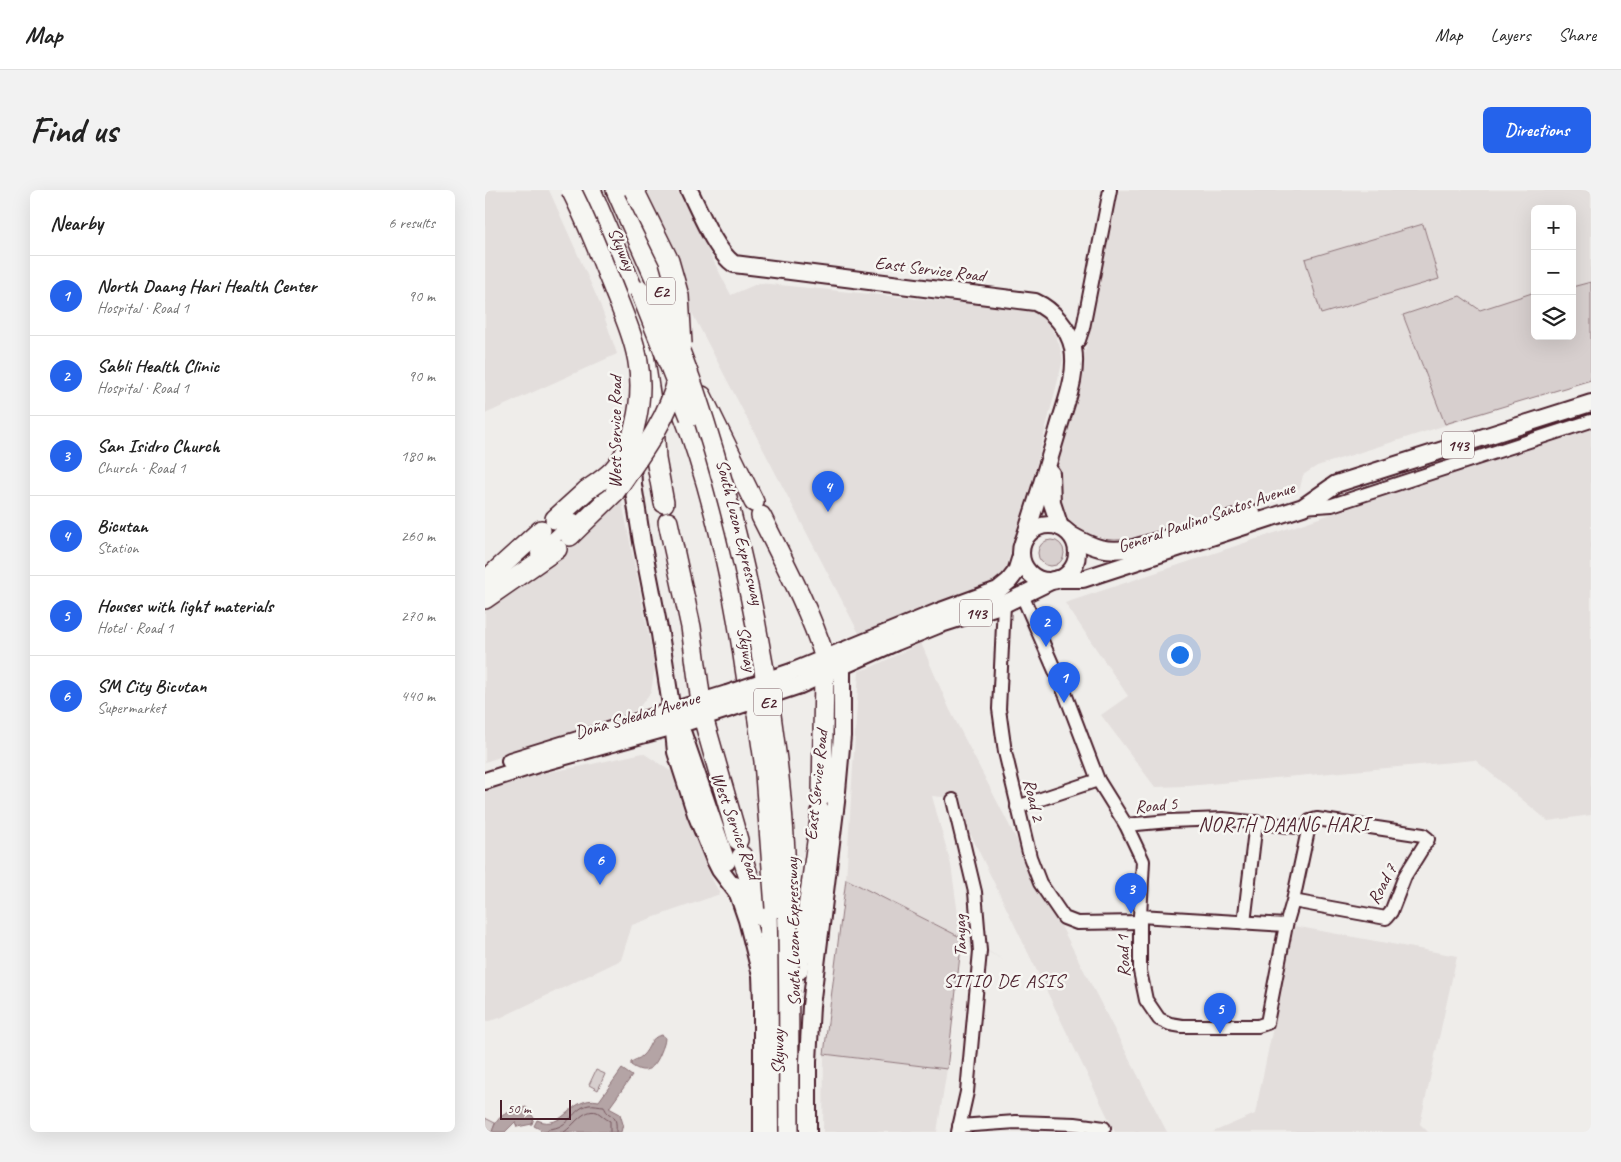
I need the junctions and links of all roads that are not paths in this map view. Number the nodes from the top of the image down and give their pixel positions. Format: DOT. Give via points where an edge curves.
graph roads {
  1 [pos="561,190"];
  2 [pos="571,190"];
  3 [pos="591,190"];
  4 [pos="596,190"];
  5 [pos="611,190"];
  6 [pos="616,190"];
  7 [pos="634,190"];
  8 [pos="689,190"];
  9 [pos="1110,190"];
  10 [pos="635,294"];
  11 [pos="1073,347"];
  12 [pos="1591,393"];
  13 [pos="701,395"];
  14 [pos="1591,403"];
  15 [pos="1591,420"];
  16 [pos="631,457"];
  17 [pos="1050,457"];
  18 [pos="664,503"];
  19 [pos="1303,507"];
  20 [pos="668,522"];
  21 [pos="1065,531"];
  22 [pos="1023,548"];
  23 [pos="1055,580"];
  24 [pos="485,581"];
  25 [pos="485,588"];
  26 [pos="485,592"];
  27 [pos="1022,595"];
  28 [pos="654,597"];
  29 [pos="485,599"];
  30 [pos="1004,604"];
  31 [pos="834,662"];
  32 [pos="797,678"];
  33 [pos="667,679"];
  34 [pos="702,710"];
  35 [pos="677,718"];
  36 [pos="628,725"];
  37 [pos="485,769"];
  38 [pos="1098,780"];
  39 [pos="485,781"];
  40 [pos="953,800"];
  41 [pos="1017,807"];
  42 [pos="1256,822"];
  43 [pos="1310,824"];
  44 [pos="1126,825"];
  45 [pos="1428,839"];
  46 [pos="1293,901"];
  47 [pos="1140,919"];
  48 [pos="1245,923"];
  49 [pos="1286,925"];
  50 [pos="770,964"];
  51 [pos="797,970"];
  52 [pos="1104,1128"];
  53 [pos="959,1129"];
  54 [pos="1081,1129"];
  55 [pos="762,1132"];
  56 [pos="772,1132"];
  57 [pos="778,1132"];
  58 [pos="789,1132"];
  59 [pos="794,1132"];
  60 [pos="808,1132"];
  1 -- 16 [label="main road, West Service Road" via="614,306 634,365 637,390"];
  2 -- 24 [label="highway, bridge" via="630,333 641,371 639,410 625,454 614,470"];
  3 -- 10 [label="highway, South Luzon Expressway / E2"];
  4 -- 57 [label="highway, Skyway / E2, bridge" via="695,430 717,504 745,636 764,761 775,907"];
  5 -- 58 [label="highway, Skyway / E2, bridge" via="656,288 693,388 727,500 759,643 777,760 784,840 788,908"];
  6 -- 13 [label="highway, South Luzon Expressway / E2" via="659,285"];
  7 -- 29 [label="highway, bridge" via="669,262 679,296 683,351 674,394 647,445 615,492 563,543"];
  8 -- 11 [label="main road, East Service Road" via="716,243 734,264 1035,302 1053,314"];
  9 -- 11 [label="street" via="1083,328"];
  10 -- 18 [label="highway"];
  10 -- 50 [label="highway, South Luzon Expressway / E2" via="690,430 729,576 758,763"];
  11 -- 17 [label="main road, East Service Road" via="1073,377"];
  12 -- 21 [label="main road, General Paulino Santos Avenue / 143" via="1332,474 1306,496 1133,548 1119,551 1090,547"];
  13 -- 31 [label="highway" via="817,634"];
  13 -- 51 [label="highway, South Luzon Expressway / E2" via="733,499 767,640 784,760"];
  14 -- 19 [label="main road, General Paulino Santos Avenue / 143" via="1336,484"];
  15 -- 19 [label="street" via="1333,505"];
  16 -- 25 [label="street" via="585,503"];
  16 -- 26 [label="street" via="589,507 552,541"];
  16 -- 28 [label="main road, West Service Road" via="642,542"];
  17 -- 21 [label="main road, East Service Road" via="1051,494 1055,513"];
  17 -- 22 [label="main road, East Service Road"];
  19 -- 23 [label="main road, General Paulino Santos Avenue / 143" via="1083,579"];
  20 -- 34 [label="highway" via="691,628"];
  21 -- 22 [label="main road, 143" via="1049,525 1038,527 1032,531"];
  21 -- 23 [label="main road, 143" via="1076,543 1076,562 1064,576"];
  22 -- 23 [label="main road, 143" via="1024,565 1029,573 1046,581"];
  22 -- 31 [label="main road, General Paulino Santos Avenue / 143" via="1016,572 998,590"];
  23 -- 27 [label="main road, General Paulino Santos Avenue / 143"];
  27 -- 30 [label="main road, General Paulino Santos Avenue / 143"];
  27 -- 38 [label="street, Road 1"];
  28 -- 33 [label="main road, West Service Road"];
  28 -- 35 [label="main road, West Service Road" via="667,633"];
  30 -- 31 [label="main road, General Paulino Santos Avenue / 143"];
  30 -- 41 [label="street, Road 2" via="999,709"];
  31 -- 32 [label="main road, General Paulino Santos Avenue"];
  31 -- 51 [label="highway" via="821,804"];
  31 -- 60 [label="main road, East Service Road" via="840,759 811,1006"];
  32 -- 34 [label="main road, Doña Soledad Avenue, bridge"];
  33 -- 35 [label="main road, West Service Road"];
  33 -- 36 [label="main road" via="657,703"];
  34 -- 35 [label="main road, Doña Soledad Avenue"];
  34 -- 50 [label="highway" via="765,928"];
  35 -- 36 [label="main road, Doña Soledad Avenue"];
  35 -- 39 [label="main road, Doña Soledad Avenue"];
  35 -- 55 [label="main road, West Service Road" via="676,752 696,814 720,870 739,895 761,975"];
  36 -- 37 [label="main road, Doña Soledad Avenue"];
  38 -- 41 [label="street"];
  38 -- 44 [label="street, Road 1"];
  40 -- 53 [label="street, Tanyag" via="975,892 980,951 967,1092"];
  41 -- 47 [label="street, Road 2" via="1029,857 1040,882 1064,918 1077,923"];
  42 -- 43 [label="street, Road 5"];
  42 -- 44 [label="street, Road 5" via="1197,819"];
  42 -- 48 [label="street"];
  43 -- 45 [label="street, Road 5" via="1317,819 1423,835"];
  43 -- 46 [label="street, Road 1"];
  44 -- 47 [label="street, Road 1" via="1143,861"];
  45 -- 46 [label="street, Road 7" via="1405,876 1387,918"];
  46 -- 49 [label="street, Road 1"];
  47 -- 48 [label="street, Road 2"];
  47 -- 49 [label="street, Road 1" via="1141,979 1146,1000 1159,1018 1182,1026 1259,1026 1267,1023"];
  48 -- 49 [label="street, Road 2"];
  50 -- 56 [label="highway, South Luzon Expressway / E2"];
  51 -- 59 [label="highway, South Luzon Expressway / E2"];
  52 -- 54 [label="street"];
  53 -- 54 [label="street" via="1016,1122 1075,1124"];
}
